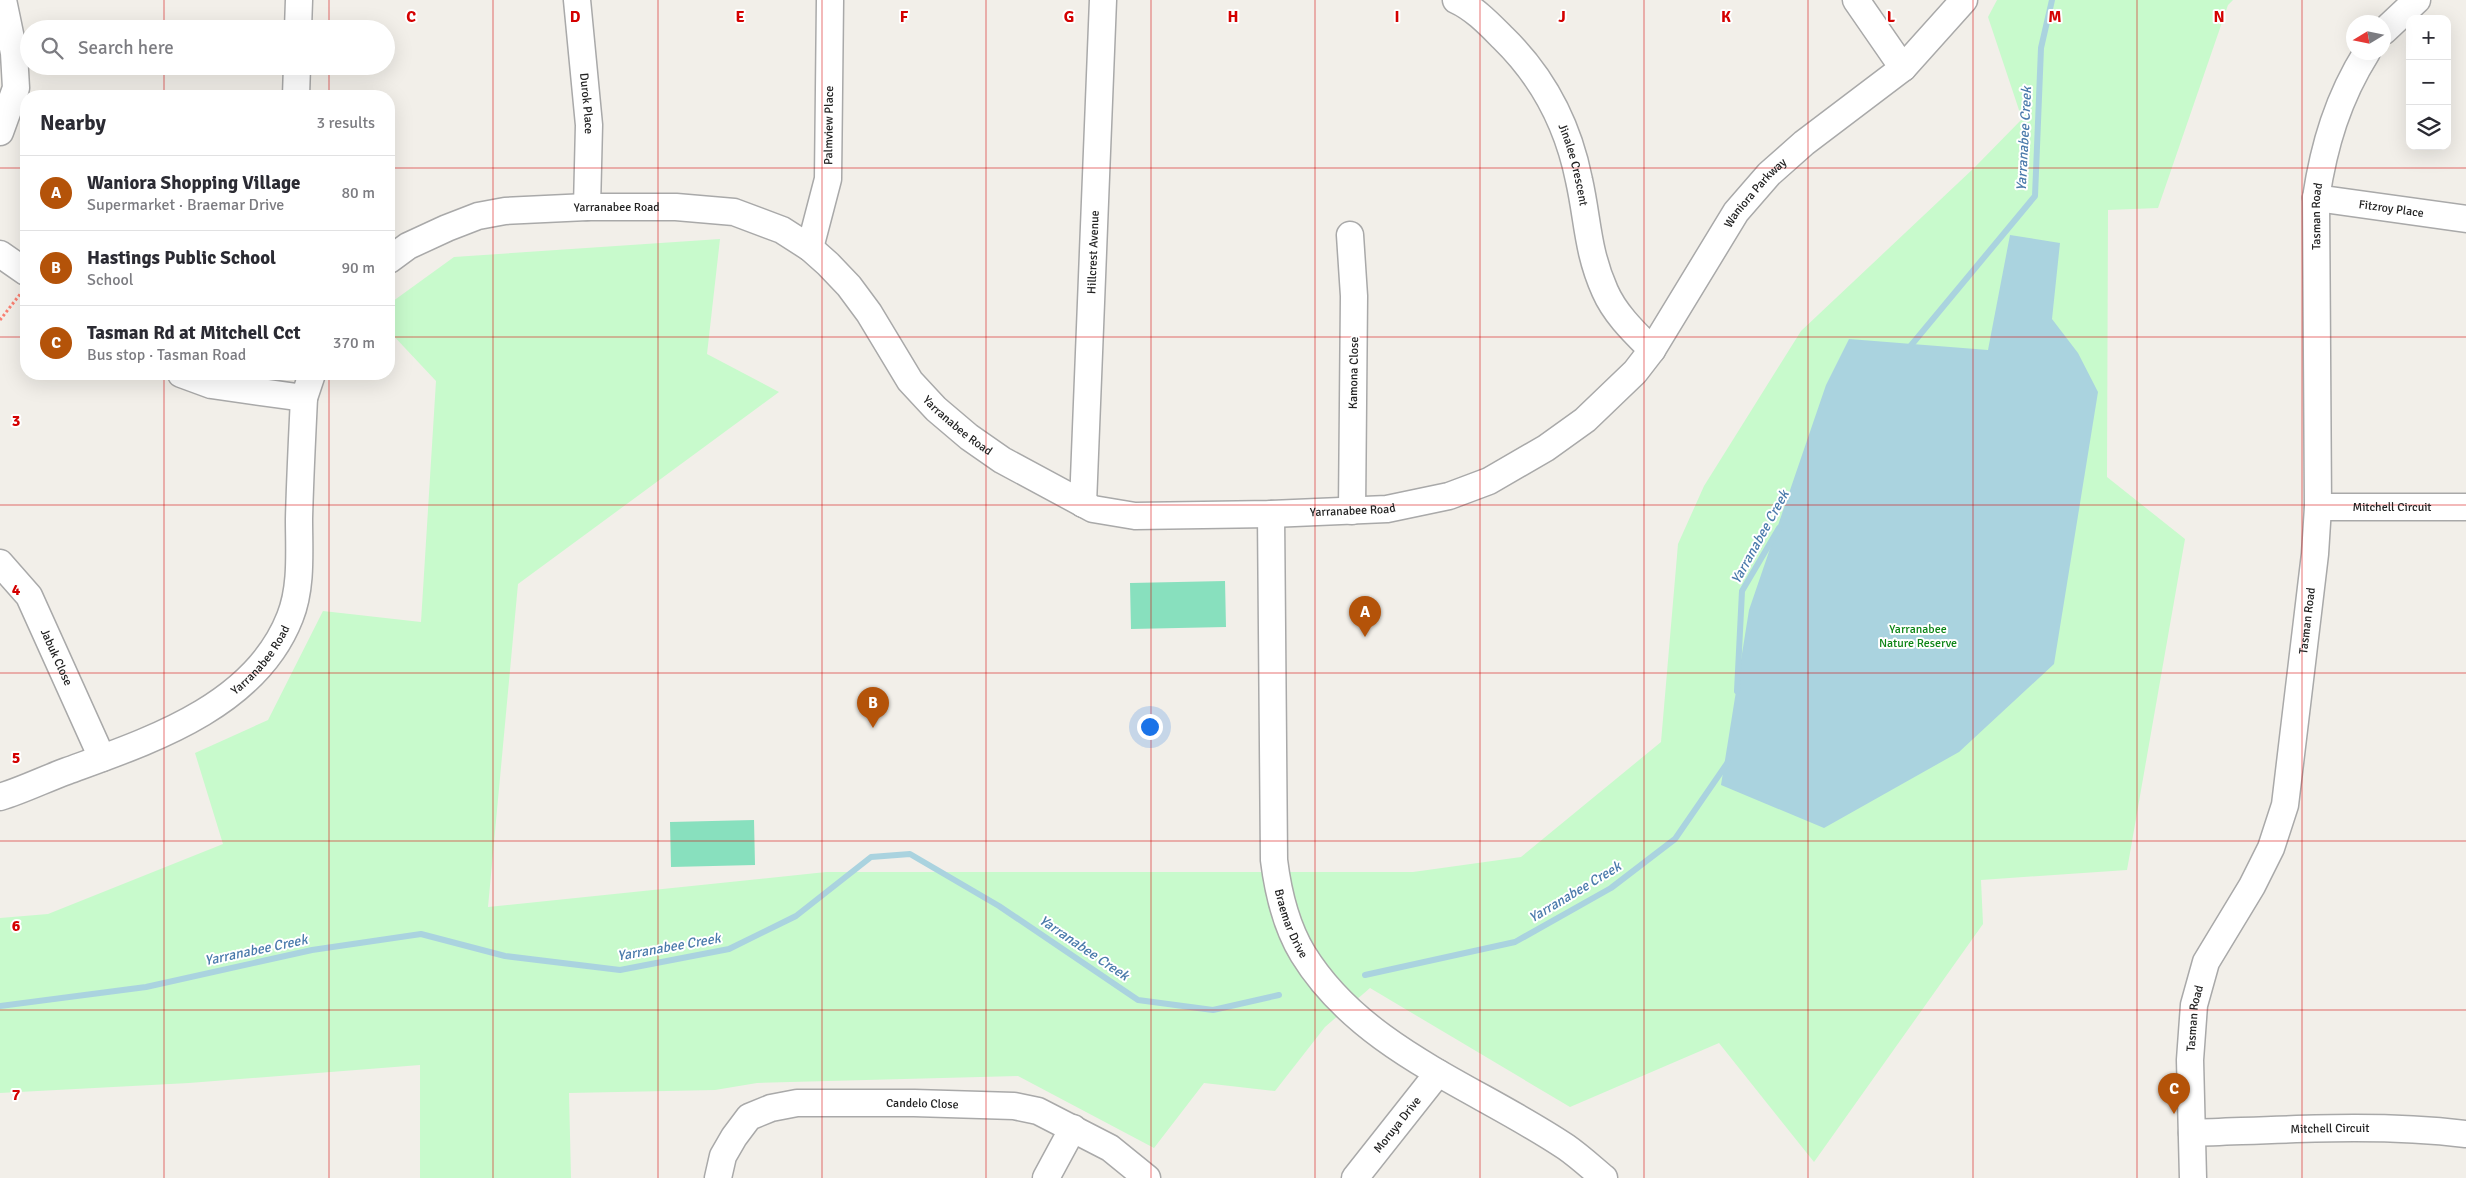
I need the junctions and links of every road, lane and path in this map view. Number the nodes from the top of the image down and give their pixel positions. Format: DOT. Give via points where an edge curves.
graph roads {
  1 [pos="3,0"];
  2 [pos="298,0"];
  3 [pos="577,0"];
  4 [pos="830,0"];
  5 [pos="1103,0"];
  6 [pos="1456,0"];
  7 [pos="1856,0"];
  8 [pos="1964,0"];
  9 [pos="2417,0"];
  10 [pos="298,20"];
  11 [pos="2391,24"];
  12 [pos="2362,60"];
  13 [pos="1903,68"];
  14 [pos="297,75"];
  15 [pos="296,90"];
  16 [pos="0,132"];
  17 [pos="2316,198"];
  18 [pos="587,207"];
  19 [pos="2466,219"];
  20 [pos="1350,235"];
  21 [pos="810,248"];
  22 [pos="0,254"];
  23 [pos="395,256"];
  24 [pos="20,276"];
  25 [pos="20,288"];
  26 [pos="0,320"];
  27 [pos="1652,350"];
  28 [pos="197,380"];
  29 [pos="310,380"];
  30 [pos="304,398"];
  31 [pos="1586,420"];
  32 [pos="1083,504"];
  33 [pos="2318,507"];
  34 [pos="2466,507"];
  35 [pos="1352,511"];
  36 [pos="1272,514"];
  37 [pos="0,563"];
  38 [pos="102,758"];
  39 [pos="0,797"];
  40 [pos="1438,1073"];
  41 [pos="1073,1128"];
  42 [pos="2192,1133"];
  43 [pos="2466,1134"];
  44 [pos="718,1178"];
  45 [pos="1046,1178"];
  46 [pos="1147,1178"];
  47 [pos="1355,1178"];
  48 [pos="1604,1178"];
  49 [pos="2193,1178"];
  1 -- 16 [label="street" via="14,53 16,88"];
  2 -- 10 [label="street"];
  3 -- 18 [label="street, Durok Place" via="589,125"];
  4 -- 21 [label="street, Palmview Place" via="828,179"];
  5 -- 32 [label="street, Hillcrest Avenue"];
  6 -- 27 [label="street, Jinalee Crescent" via="1486,21 1515,49 1541,82 1557,110 1580,180 1591,253 1605,292 1620,315"];
  7 -- 13 [label="street"];
  8 -- 13 [label="street, Waniora Parkway"];
  9 -- 11 [label="street"];
  12 -- 17 [label="street, Tasman Road" via="2333,122 2322,158"];
  13 -- 27 [label="street, Waniora Parkway" via="1804,143 1769,174 1736,212"];
  14 -- 15 [label="street"];
  17 -- 19 [label="street, Fitzroy Place"];
  17 -- 33 [label="street, Tasman Road"];
  18 -- 21 [label="street, Yarranabee Road" via="676,207 734,212 782,230"];
  18 -- 23 [label="street, Yarranabee Road" via="505,211 478,216 431,235"];
  20 -- 35 [label="street, Kamona Close" via="1354,314"];
  21 -- 32 [label="street, Yarranabee Road" via="849,286 910,381 936,409 1002,460"];
  22 -- 24 [label="street"];
  25 -- 26 [label="path"];
  27 -- 31 [label="street, Waniora Parkway" via="1636,372"];
  28 -- 30 [label="street" via="211,385"];
  29 -- 30 [label="street, Yarranabee Road"];
  30 -- 38 [label="street, Yarranabee Road" via="298,583 290,616 278,640 236,689 206,711"];
  31 -- 35 [label="street, Yarranabee Road" via="1489,481 1420,503"];
  32 -- 36 [label="street, Yarranabee Road" via="1108,513 1135,516"];
  33 -- 34 [label="street, Mitchell Circuit"];
  33 -- 42 [label="street, Tasman Road" via="2285,805 2252,886 2206,962 2198,982 2190,1060"];
  35 -- 36 [label="street, Yarranabee Road"];
  36 -- 40 [label="street, Braemar Drive" via="1272,805 1279,895 1302,953 1342,1003 1362,1022"];
  37 -- 38 [label="street, Jabuk Close" via="29,596"];
  38 -- 39 [label="street, Yarranabee Road"];
  40 -- 47 [label="street, Moruya Drive"];
  40 -- 48 [label="street, Braemar Drive" via="1566,1147"];
  41 -- 44 [label="street, Candelo Close" via="1038,1111 1014,1106 797,1103 749,1117 723,1156"];
  41 -- 45 [label="street"];
  41 -- 46 [label="street, Candelo Close" via="1110,1148"];
  42 -- 43 [label="street, Mitchell Circuit" via="2364,1127"];
  42 -- 49 [label="street, Tasman Road"];
}
